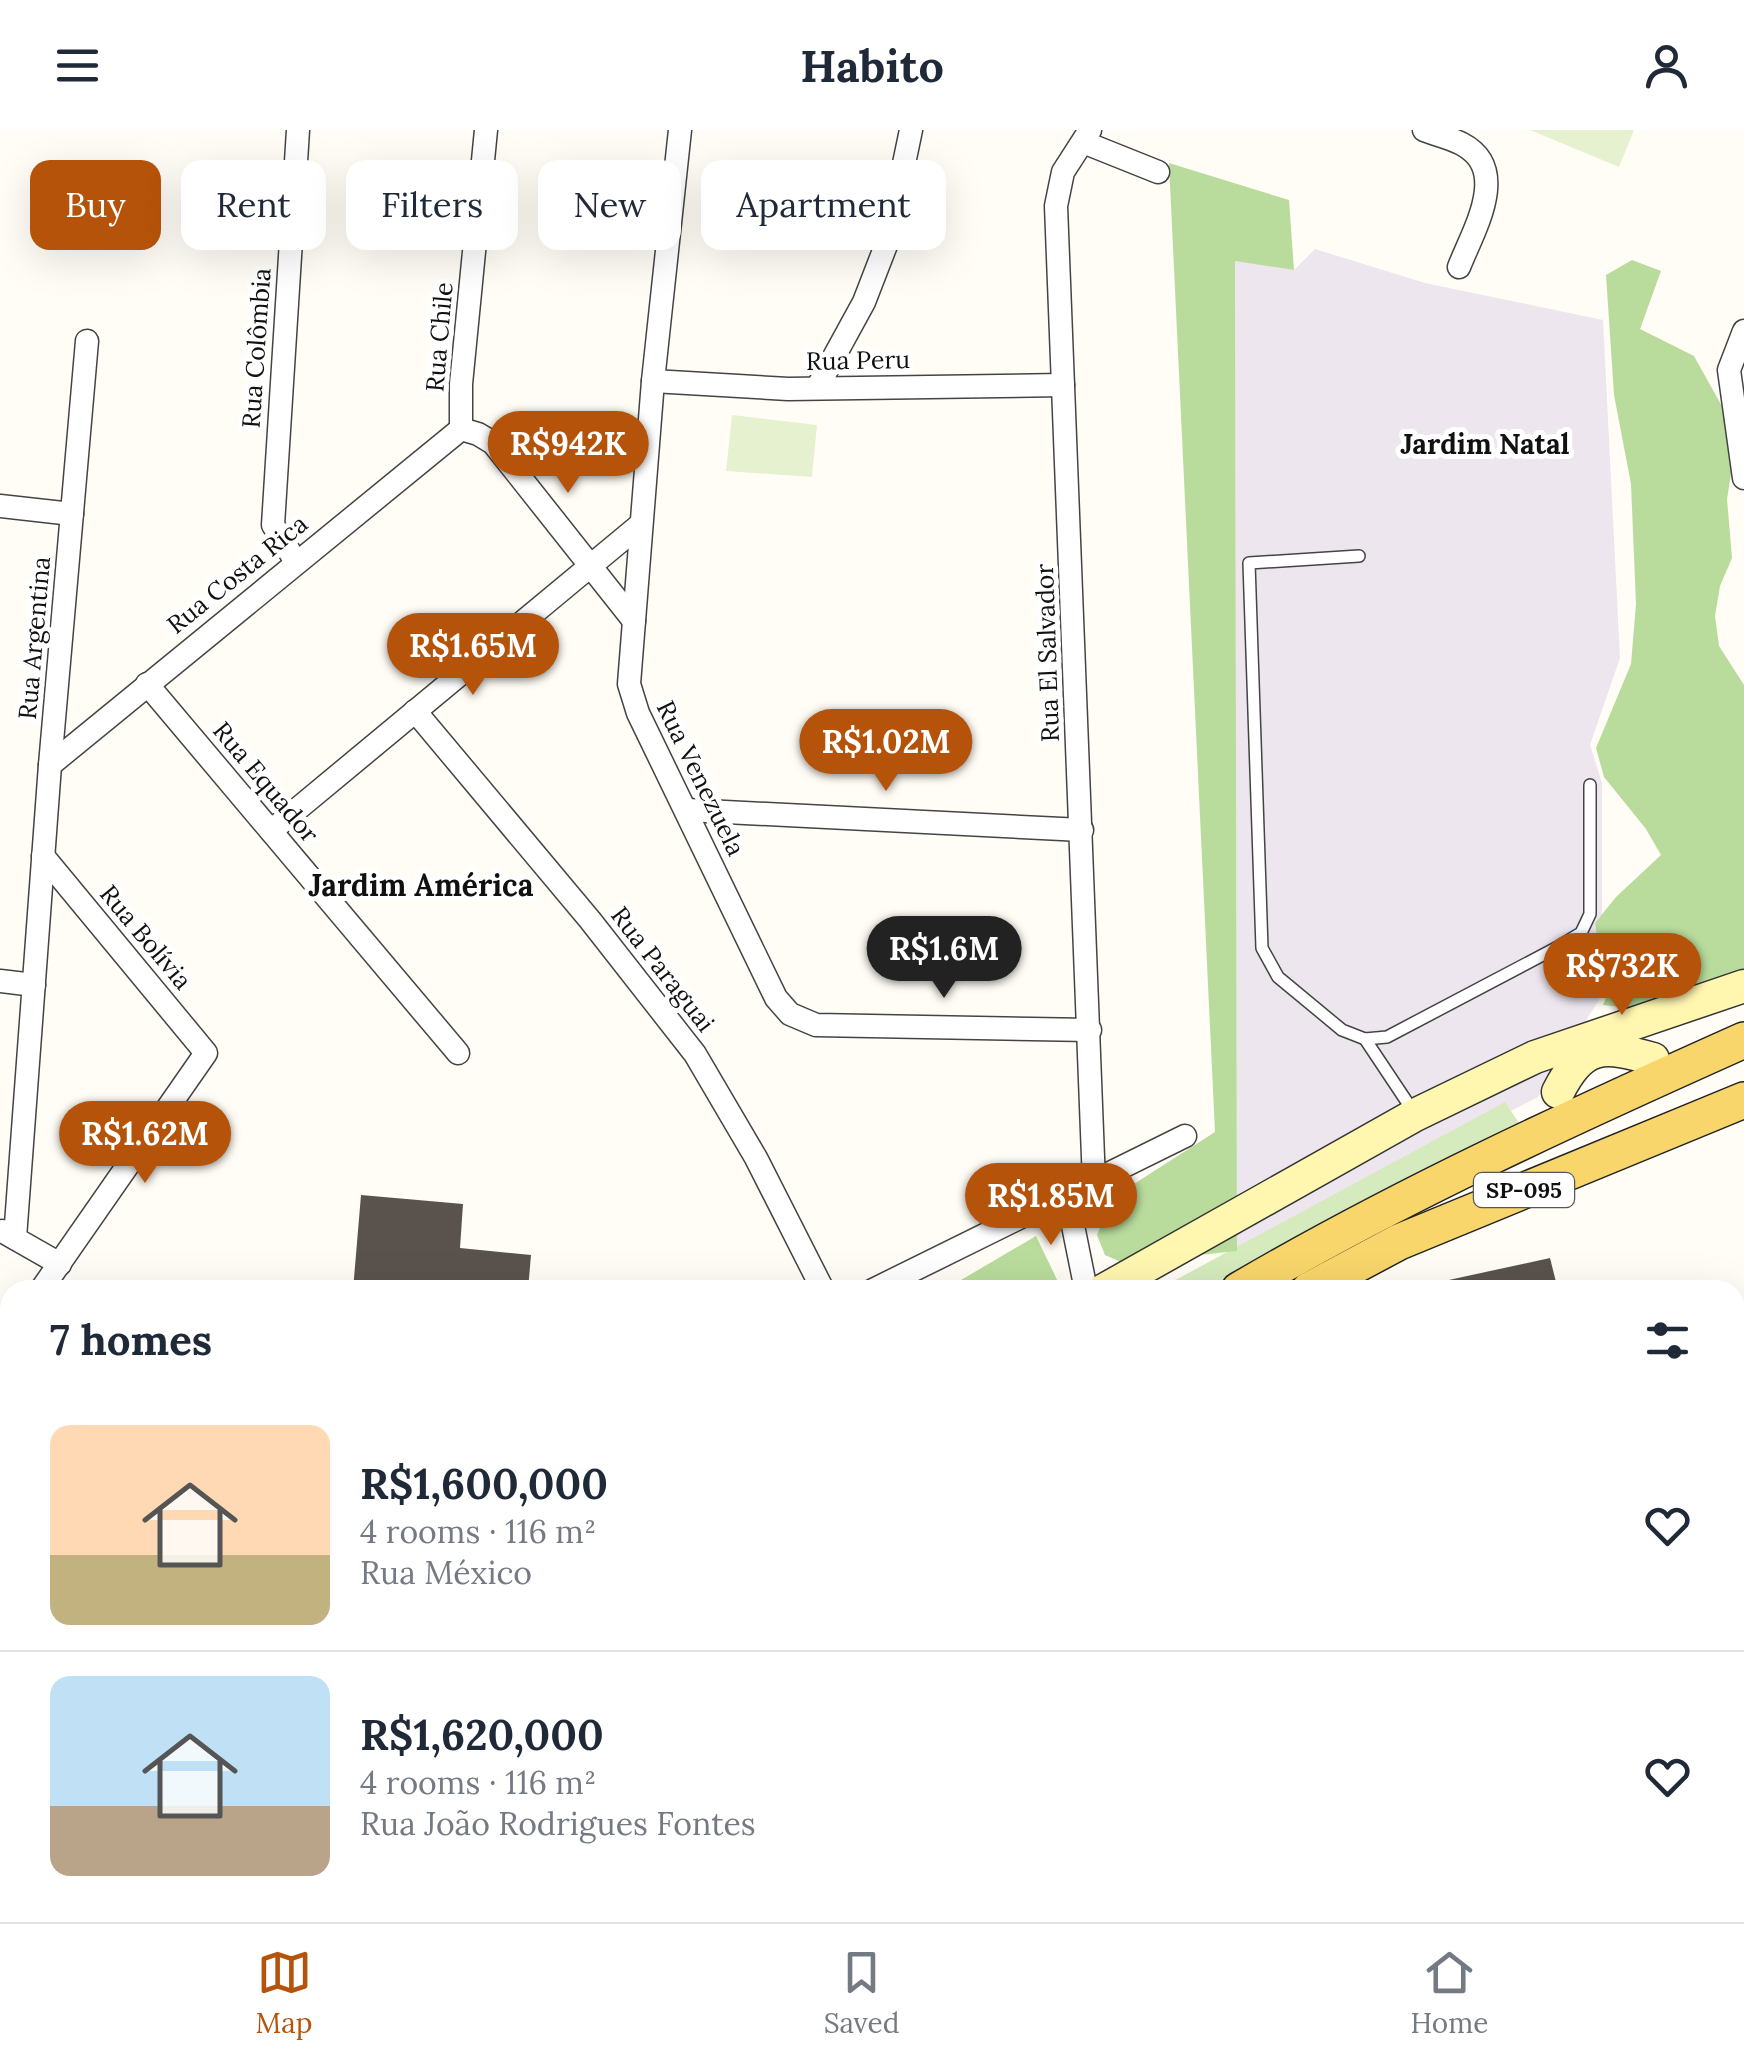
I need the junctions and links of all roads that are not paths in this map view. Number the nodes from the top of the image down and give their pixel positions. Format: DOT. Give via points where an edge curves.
graph roads {
  1 [pos="298,130"];
  2 [pos="486,130"];
  3 [pos="680,130"];
  4 [pos="910,130"];
  5 [pos="1424,130"];
  6 [pos="1087,136"];
  7 [pos="1158,172"];
  8 [pos="1460,267"];
  9 [pos="1744,331"];
  10 [pos="87,341"];
  11 [pos="653,380"];
  12 [pos="1063,386"];
  13 [pos="817,388"];
  14 [pos="461,429"];
  15 [pos="1744,478"];
  16 [pos="0,506"];
  17 [pos="72,514"];
  18 [pos="641,524"];
  19 [pos="1360,556"];
  20 [pos="296,562"];
  21 [pos="590,567"];
  22 [pos="634,622"];
  23 [pos="148,684"];
  24 [pos="415,711"];
  25 [pos="50,764"];
  26 [pos="1590,785"];
  27 [pos="686,810"];
  28 [pos="1082,830"];
  29 [pos="271,831"];
  30 [pos="44,856"];
  31 [pos="0,982"];
  32 [pos="34,985"];
  33 [pos="1744,986"];
  34 [pos="1654,1016"];
  35 [pos="1090,1030"];
  36 [pos="1366,1039"];
  37 [pos="1744,1039"];
  38 [pos="458,1053"];
  39 [pos="1536,1057"];
  40 [pos="1654,1069"];
  41 [pos="1744,1100"];
  42 [pos="1564,1106"];
  43 [pos="1415,1114"];
  44 [pos="1658,1134"];
  45 [pos="1185,1136"];
  46 [pos="1601,1158"];
  47 [pos="1094,1183"];
  48 [pos="1067,1196"];
  49 [pos="7,1234"];
  50 [pos="60,1264"];
  51 [pos="49,1280"];
  52 [pos="818,1280"];
  53 [pos="894,1280"];
  54 [pos="1084,1280"];
  55 [pos="1122,1280"];
  56 [pos="1256,1280"];
  57 [pos="1328,1280"];
  1 -- 20 [label="street, Rua Colômbia" via="273,525"];
  2 -- 14 [label="street, Rua Chile"];
  3 -- 11 [label="street, Rua Venezuela"];
  4 -- 13 [label="street" via="888,240 864,302"];
  5 -- 8 [label="street" via="1466,146 1484,166 1488,194"];
  6 -- 7 [label="street"];
  6 -- 12 [label="street, Rua El Salvador" via="1063,172 1056,206"];
  9 -- 15 [label="street" via="1729,370"];
  10 -- 17 [label="street, Rua Argentina"];
  11 -- 13 [label="street, Rua Peru"];
  11 -- 18 [label="street, Rua Venezuela"];
  12 -- 13 [label="street, Rua Peru"];
  12 -- 28 [label="street, Rua El Salvador"];
  14 -- 20 [label="street, Rua Costa Rica"];
  14 -- 21 [label="street" via="493,443"];
  16 -- 17 [label="street"];
  17 -- 25 [label="street, Rua Argentina"];
  18 -- 21 [label="street"];
  18 -- 22 [label="street, Rua Venezuela"];
  19 -- 36 [label="lane" via="1249,562 1262,948 1278,977 1342,1030"];
  20 -- 23 [label="street, Rua Costa Rica"];
  21 -- 22 [label="street"];
  21 -- 24 [label="street"];
  22 -- 27 [label="street, Rua Venezuela" via="629,684"];
  23 -- 25 [label="street, Rua Costa Rica"];
  23 -- 29 [label="street, Rua Equador"];
  24 -- 29 [label="street"];
  24 -- 52 [label="street, Rua Paraguai" via="695,1054"];
  25 -- 30 [label="street, Rua Argentina"];
  26 -- 36 [label="lane" via="1590,914 1581,933 1387,1036"];
  27 -- 28 [label="street"];
  27 -- 35 [label="street, Rua Venezuela" via="776,998 790,1014 816,1025"];
  28 -- 35 [label="street, Rua El Salvador"];
  29 -- 38 [label="street, Rua Equador"];
  30 -- 32 [label="street, Rua Argentina"];
  30 -- 50 [label="street, Rua Bolívia" via="206,1052"];
  31 -- 32 [label="street"];
  32 -- 49 [label="street, Rua Argentina"];
  33 -- 34 [label="street"];
  34 -- 39 [label="street"];
  34 -- 40 [label="street"];
  35 -- 47 [label="street, Rua El Salvador"];
  36 -- 43 [label="lane"];
  37 -- 40 [label="main road, SP-095"];
  39 -- 42 [label="street"];
  39 -- 43 [label="street"];
  40 -- 42 [label="main road, SP-095"];
  40 -- 42 [label="street" via="1614,1048 1587,1053 1568,1073"];
  40 -- 44 [label="main road"];
  41 -- 44 [label="main road, SP-095"];
  42 -- 46 [label="main road"];
  42 -- 56 [label="main road, SP-095"];
  43 -- 55 [label="street"];
  44 -- 46 [label="main road, SP-095"];
  45 -- 47 [label="street"];
  46 -- 57 [label="main road, SP-095" via="1398,1242"];
  47 -- 48 [label="street"];
  48 -- 53 [label="street"];
  48 -- 54 [label="street"];
  49 -- 50 [label="street"];
  50 -- 51 [label="street"];
}
